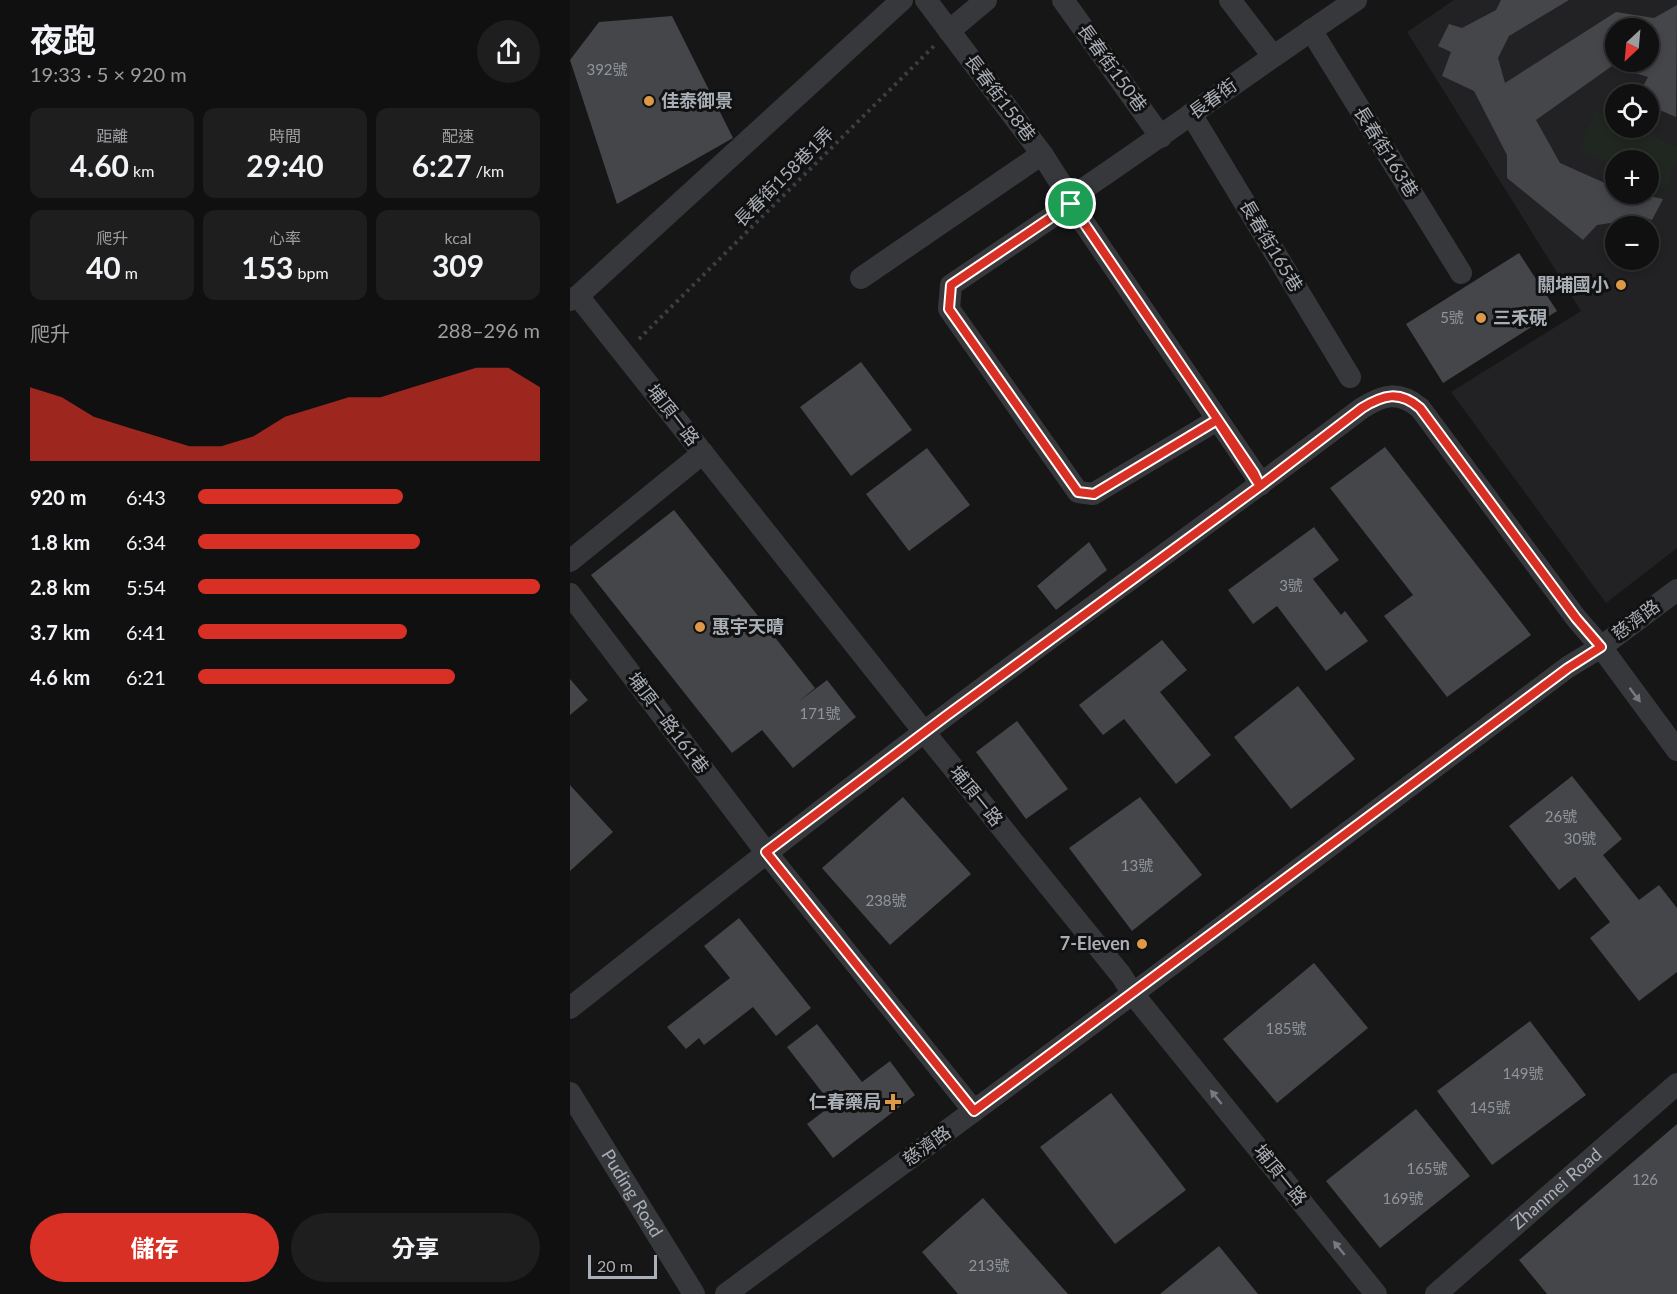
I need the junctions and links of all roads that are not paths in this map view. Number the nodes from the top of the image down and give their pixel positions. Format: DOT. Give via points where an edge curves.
graph roads {
  1 [pos="902,0"];
  2 [pos="926,0"];
  3 [pos="986,0"];
  4 [pos="1063,0"];
  5 [pos="1230,0"];
  6 [pos="1356,0"];
  7 [pos="1311,30"];
  8 [pos="949,31"];
  9 [pos="1273,56"];
  10 [pos="1191,114"];
  11 [pos="1161,137"];
  12 [pos="1042,154"];
  13 [pos="1071,201"];
  14 [pos="1461,273"];
  15 [pos="861,278"];
  16 [pos="574,298"];
  17 [pos="1350,377"];
  18 [pos="1217,420"];
  19 [pos="703,453"];
  20 [pos="1260,486"];
  21 [pos="570,561"];
  22 [pos="1677,590"];
  23 [pos="570,594"];
  24 [pos="1601,647"];
  25 [pos="925,733"];
  26 [pos="1677,750"];
  27 [pos="766,852"];
  28 [pos="1133,994"];
  29 [pos="570,1008"];
  30 [pos="1677,1084"];
  31 [pos="570,1093"];
  32 [pos="974,1111"];
  33 [pos="694,1294"];
  34 [pos="726,1294"];
  35 [pos="1376,1294"];
  36 [pos="1436,1294"];
  1 -- 16 [label="street, 埔頂一路"];
  2 -- 8 [label="street, 長春街158巷"];
  3 -- 8 [label="street"];
  4 -- 11 [label="street, 長春街150巷"];
  5 -- 9 [label="street"];
  6 -- 7 [label="street, 長春街"];
  7 -- 9 [label="street, 長春街"];
  7 -- 14 [label="street, 長春街163巷"];
  8 -- 12 [label="street, 長春街158巷"];
  9 -- 10 [label="street, 長春街"];
  10 -- 11 [label="street, 長春街"];
  10 -- 17 [label="street, 長春街165巷"];
  11 -- 13 [label="street, 長春街"];
  12 -- 13 [label="street, 長春街158巷"];
  12 -- 15 [label="street"];
  13 -- 18 [label="street, 長春街158巷"];
  13 -- 18 [label="street, 長春街" via="951,285 949,309 1078,492 1094,494"];
  16 -- 19 [label="street, 埔頂一路"];
  18 -- 20 [label="street, 長春街158巷"];
  19 -- 21 [label="street"];
  19 -- 25 [label="street, 埔頂一路"];
  20 -- 24 [label="street" via="1378,398 1392,395 1404,399 1420,408"];
  20 -- 25 [label="street"];
  22 -- 24 [label="street, 慈濟路"];
  23 -- 27 [label="street, 埔頂一路161巷"];
  24 -- 26 [label="street, one-way"];
  24 -- 28 [label="street, 慈濟路"];
  25 -- 27 [label="street"];
  25 -- 28 [label="street, 埔頂一路"];
  27 -- 29 [label="street"];
  27 -- 32 [label="street, 埔頂一路161巷"];
  28 -- 32 [label="street, 慈濟路"];
  35 -- 28 [label="street, 埔頂一路, one-way"];
  30 -- 36 [label="street, Zhanmei Road"];
  31 -- 33 [label="street, Puding Road"];
  32 -- 34 [label="street, 慈濟路"];
}
